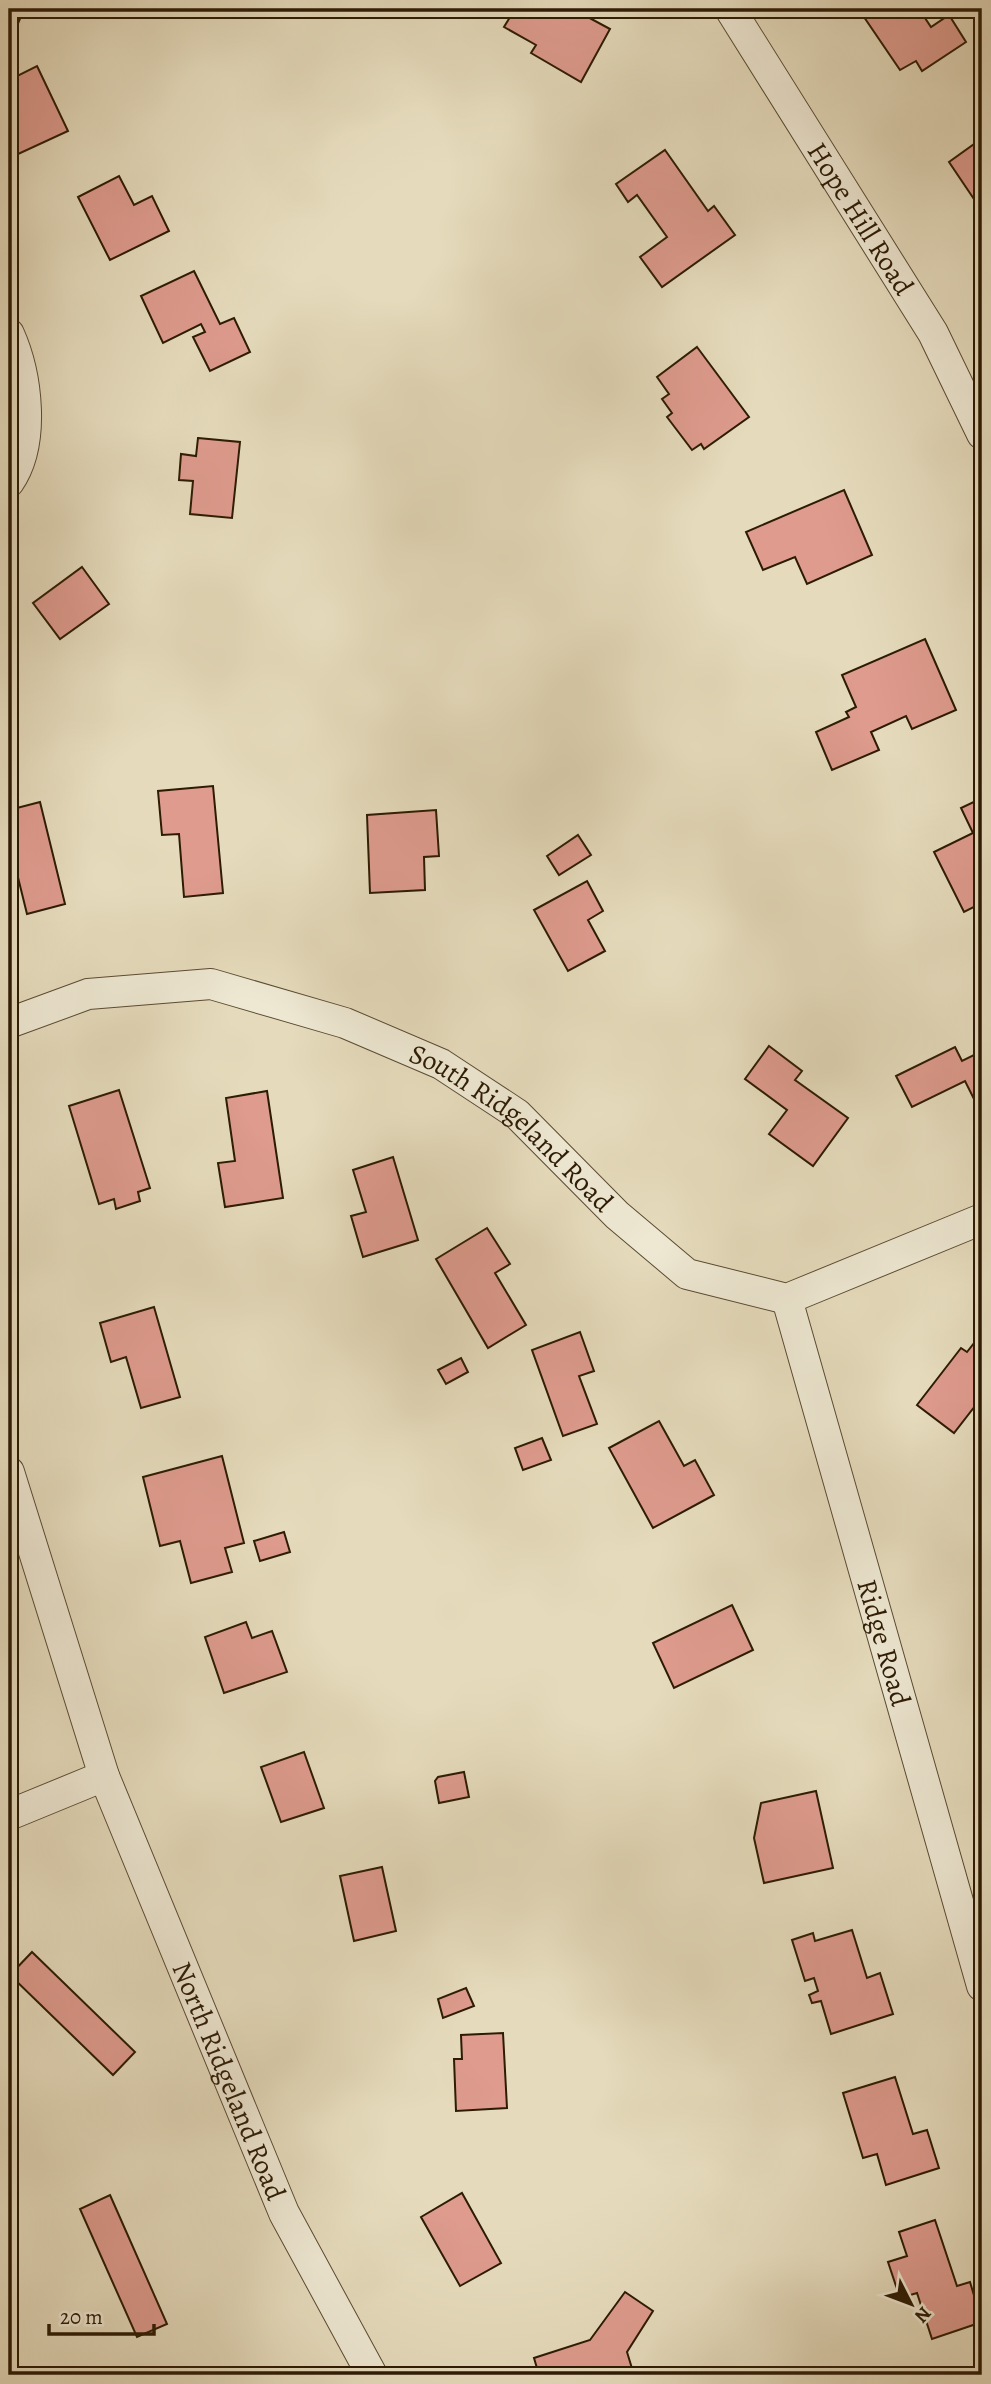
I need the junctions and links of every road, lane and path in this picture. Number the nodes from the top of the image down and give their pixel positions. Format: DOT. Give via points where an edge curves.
graph roads {
  1 [pos="730,9"];
  2 [pos="9,334"];
  3 [pos="982,434"];
  4 [pos="9,482"];
  5 [pos="9,1023"];
  6 [pos="982,1219"];
  7 [pos="787,1299"];
  8 [pos="9,1472"];
  9 [pos="104,1776"];
  10 [pos="9,1815"];
  11 [pos="982,1986"];
  12 [pos="372,2375"];
  1 -- 3 [label="street, Hope Hill Road" via="933,332"];
  2 -- 4 [label="street" via="20,359 27,414 16,471"];
  5 -- 7 [label="street, South Ridgeland Road" via="88,994 211,984 345,1023 441,1064 517,1114 618,1214 687,1274"];
  6 -- 7 [label="street"];
  7 -- 11 [label="street, Ridge Road"];
  8 -- 9 [label="street"];
  9 -- 10 [label="street"];
  9 -- 12 [label="street, North Ridgeland Road" via="284,2213"];
}
